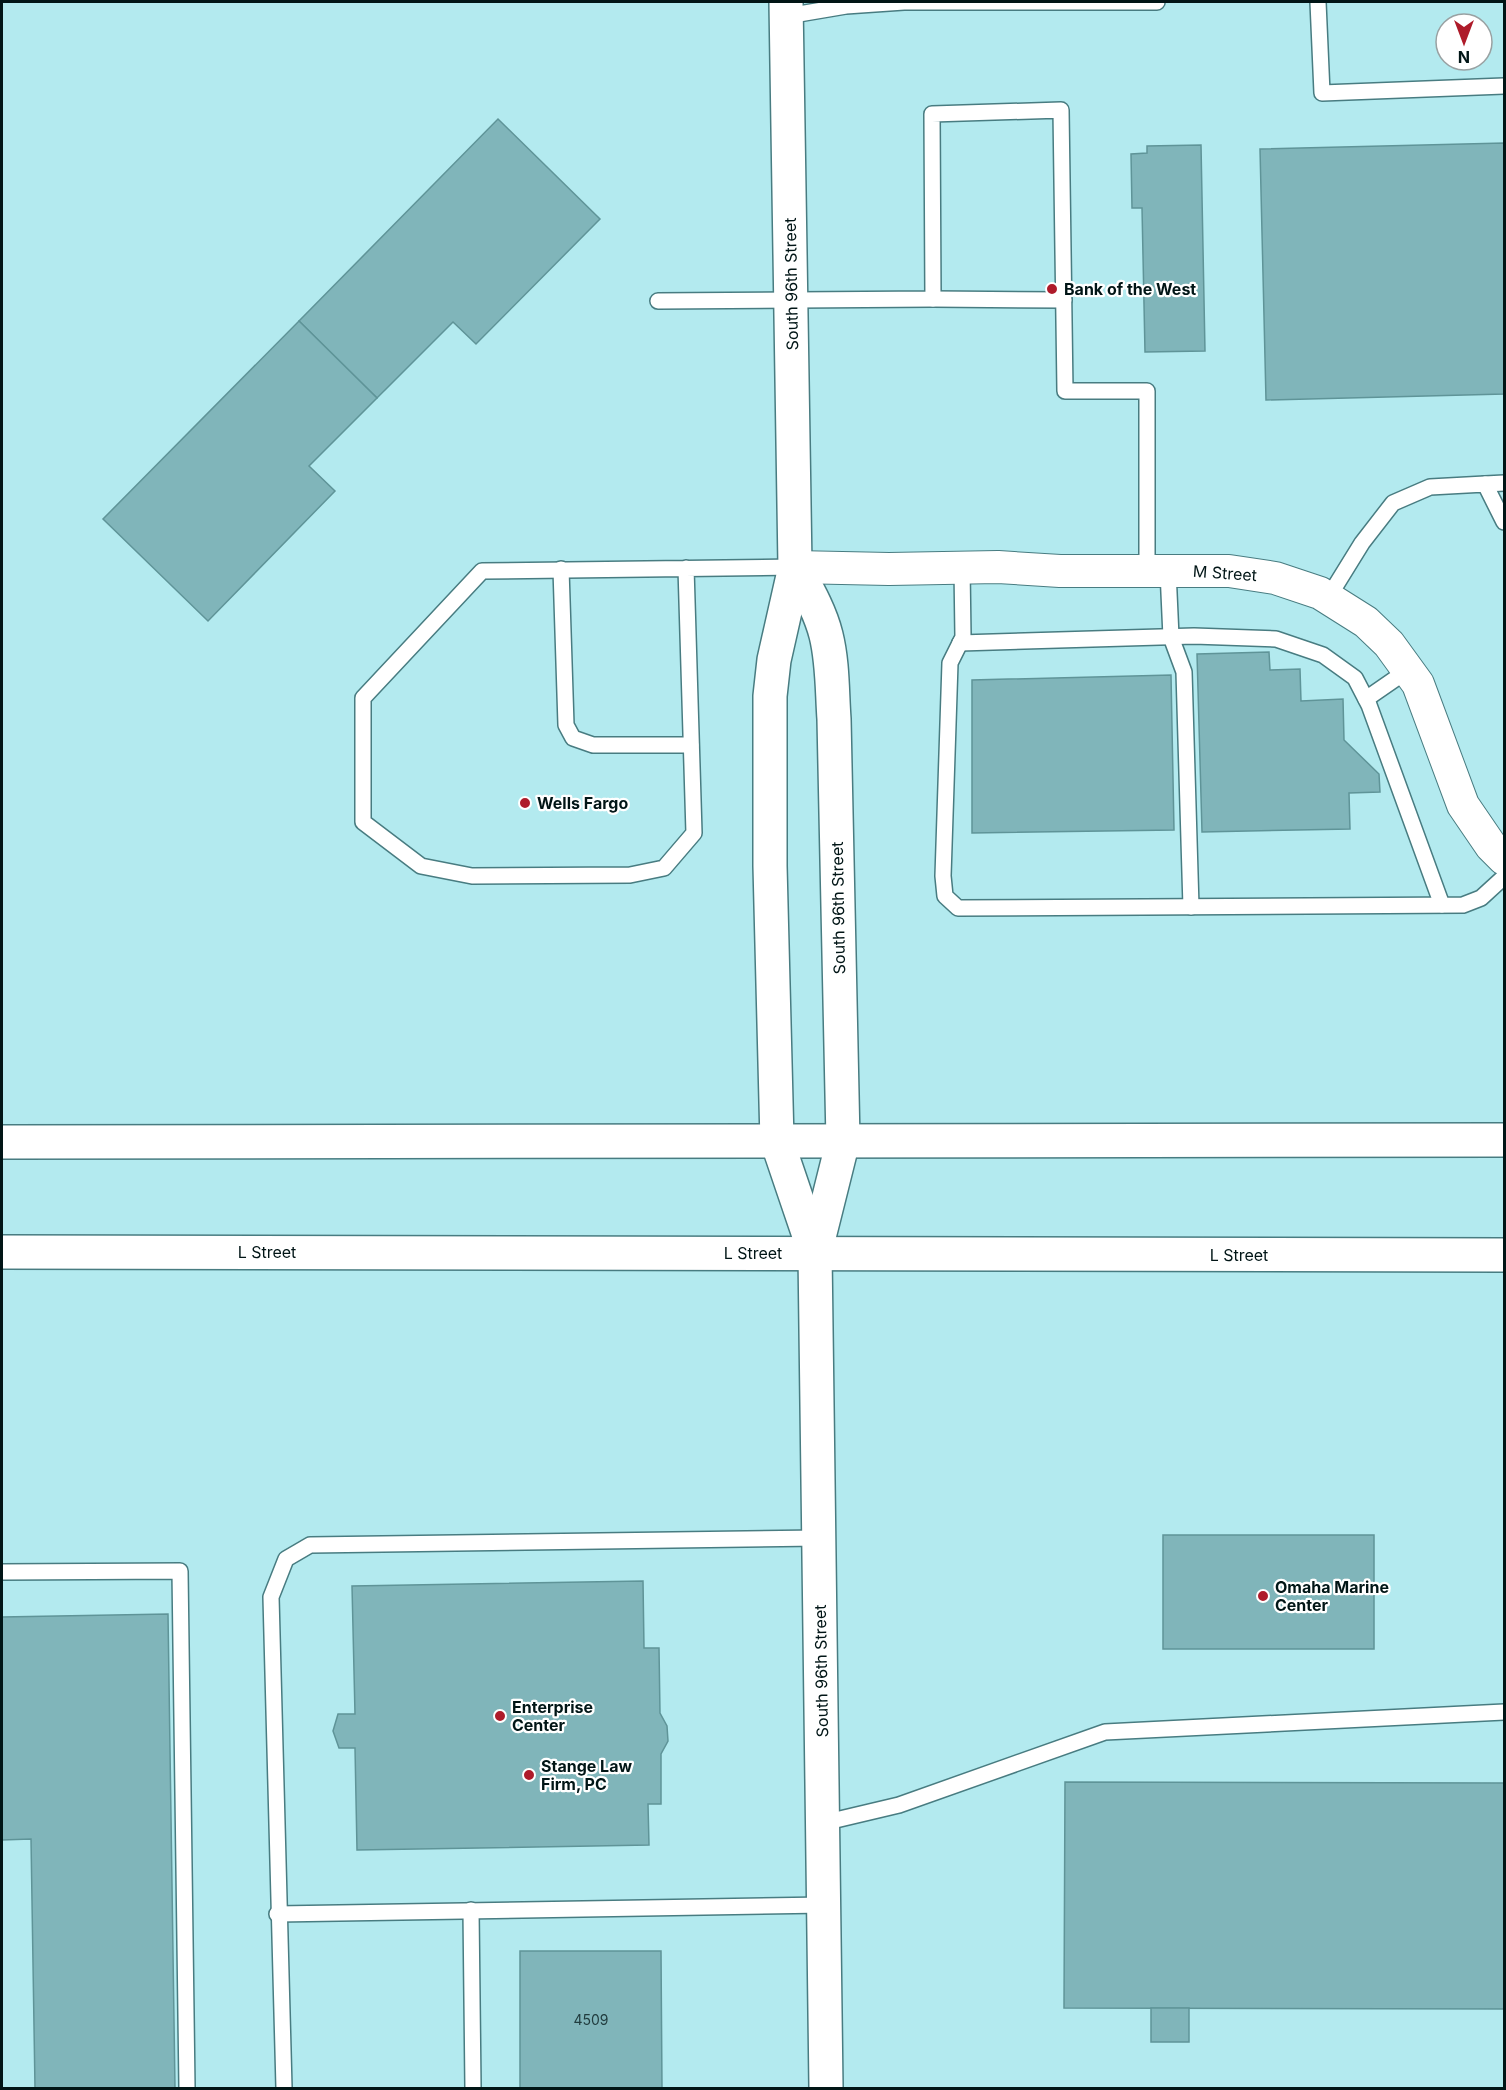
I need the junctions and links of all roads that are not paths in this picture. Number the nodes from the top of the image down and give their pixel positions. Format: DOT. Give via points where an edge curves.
graph roads {
  1 [pos="930,2"];
  2 [pos="1157,2"];
  3 [pos="1318,2"];
  4 [pos="786,9"];
  5 [pos="1504,86"];
  6 [pos="933,299"];
  7 [pos="791,300"];
  8 [pos="1064,300"];
  9 [pos="658,302"];
  10 [pos="1504,483"];
  11 [pos="1485,484"];
  12 [pos="1504,522"];
  13 [pos="795,567"];
  14 [pos="686,568"];
  15 [pos="962,568"];
  16 [pos="561,569"];
  17 [pos="1157,571"];
  18 [pos="1328,598"];
  19 [pos="1171,637"];
  20 [pos="960,643"];
  21 [pos="1408,670"];
  22 [pos="1366,699"];
  23 [pos="691,745"];
  24 [pos="1504,859"];
  25 [pos="1504,877"];
  26 [pos="1442,905"];
  27 [pos="1191,907"];
  28 [pos="1504,1140"];
  29 [pos="777,1141"];
  30 [pos="843,1141"];
  31 [pos="2,1142"];
  32 [pos="2,1252"];
  33 [pos="815,1253"];
  34 [pos="1504,1255"];
  35 [pos="819,1538"];
  36 [pos="2,1572"];
  37 [pos="1504,1712"];
  38 [pos="823,1823"];
  39 [pos="825,1905"];
  40 [pos="471,1910"];
  41 [pos="277,1914"];
  42 [pos="187,2088"];
  43 [pos="284,2088"];
  44 [pos="473,2088"];
  45 [pos="826,2088"];
  1 -- 2 [label="lane"];
  1 -- 4 [label="lane"];
  3 -- 5 [label="lane" via="1322,93"];
  4 -- 7 [label="main road, South 96th Street"];
  6 -- 7 [label="lane"];
  6 -- 8 [label="lane"];
  6 -- 8 [label="lane" via="932,114 1061,110"];
  7 -- 9 [label="lane"];
  7 -- 13 [label="main road, South 96th Street"];
  8 -- 17 [label="lane" via="1065,391 1147,391"];
  10 -- 11 [label="lane"];
  11 -- 12 [label="lane"];
  11 -- 18 [label="lane" via="1430,487 1393,502"];
  13 -- 14 [label="lane"];
  13 -- 15 [label="street, M Street"];
  13 -- 29 [label="main road, South 96th Street" via="774,660 768,751"];
  13 -- 30 [label="main road, South 96th Street" via="818,612 830,654"];
  14 -- 16 [label="lane"];
  14 -- 23 [label="lane"];
  15 -- 17 [label="street, M Street"];
  15 -- 20 [label="lane"];
  16 -- 23 [label="lane" via="566,725 573,738 593,745"];
  16 -- 23 [label="lane" via="482,571 363,698 363,822 421,866 472,876 630,875 664,868 694,833"];
  17 -- 18 [label="street, M Street" via="1229,571 1275,578"];
  17 -- 19 [label="lane"];
  18 -- 21 [label="street, M Street" via="1366,622"];
  19 -- 20 [label="lane"];
  19 -- 22 [label="lane" via="1276,639 1323,655 1355,678"];
  19 -- 27 [label="lane" via="1184,672"];
  20 -- 27 [label="lane" via="950,663 945,896 958,908"];
  21 -- 22 [label="lane"];
  21 -- 24 [label="street, M Street" via="1418,684 1463,805"];
  22 -- 26 [label="lane"];
  25 -- 26 [label="lane" via="1481,898 1463,905"];
  26 -- 27 [label="lane"];
  28 -- 30 [label="main road"];
  29 -- 30 [label="main road"];
  29 -- 31 [label="main road"];
  29 -- 33 [label="main road, South 96th Street"];
  30 -- 33 [label="main road, South 96th Street"];
  32 -- 33 [label="main road, L Street"];
  33 -- 34 [label="main road, L Street"];
  33 -- 35 [label="main road, South 96th Street"];
  35 -- 38 [label="main road, South 96th Street"];
  35 -- 41 [label="lane" via="310,1545 286,1559 271,1597"];
  36 -- 42 [label="lane" via="180,1571"];
  37 -- 38 [label="lane" via="1105,1732 898,1805"];
  38 -- 39 [label="main road, South 96th Street"];
  39 -- 40 [label="lane"];
  39 -- 45 [label="main road, South 96th Street"];
  40 -- 41 [label="lane"];
  40 -- 44 [label="lane"];
  41 -- 43 [label="lane"];
}
